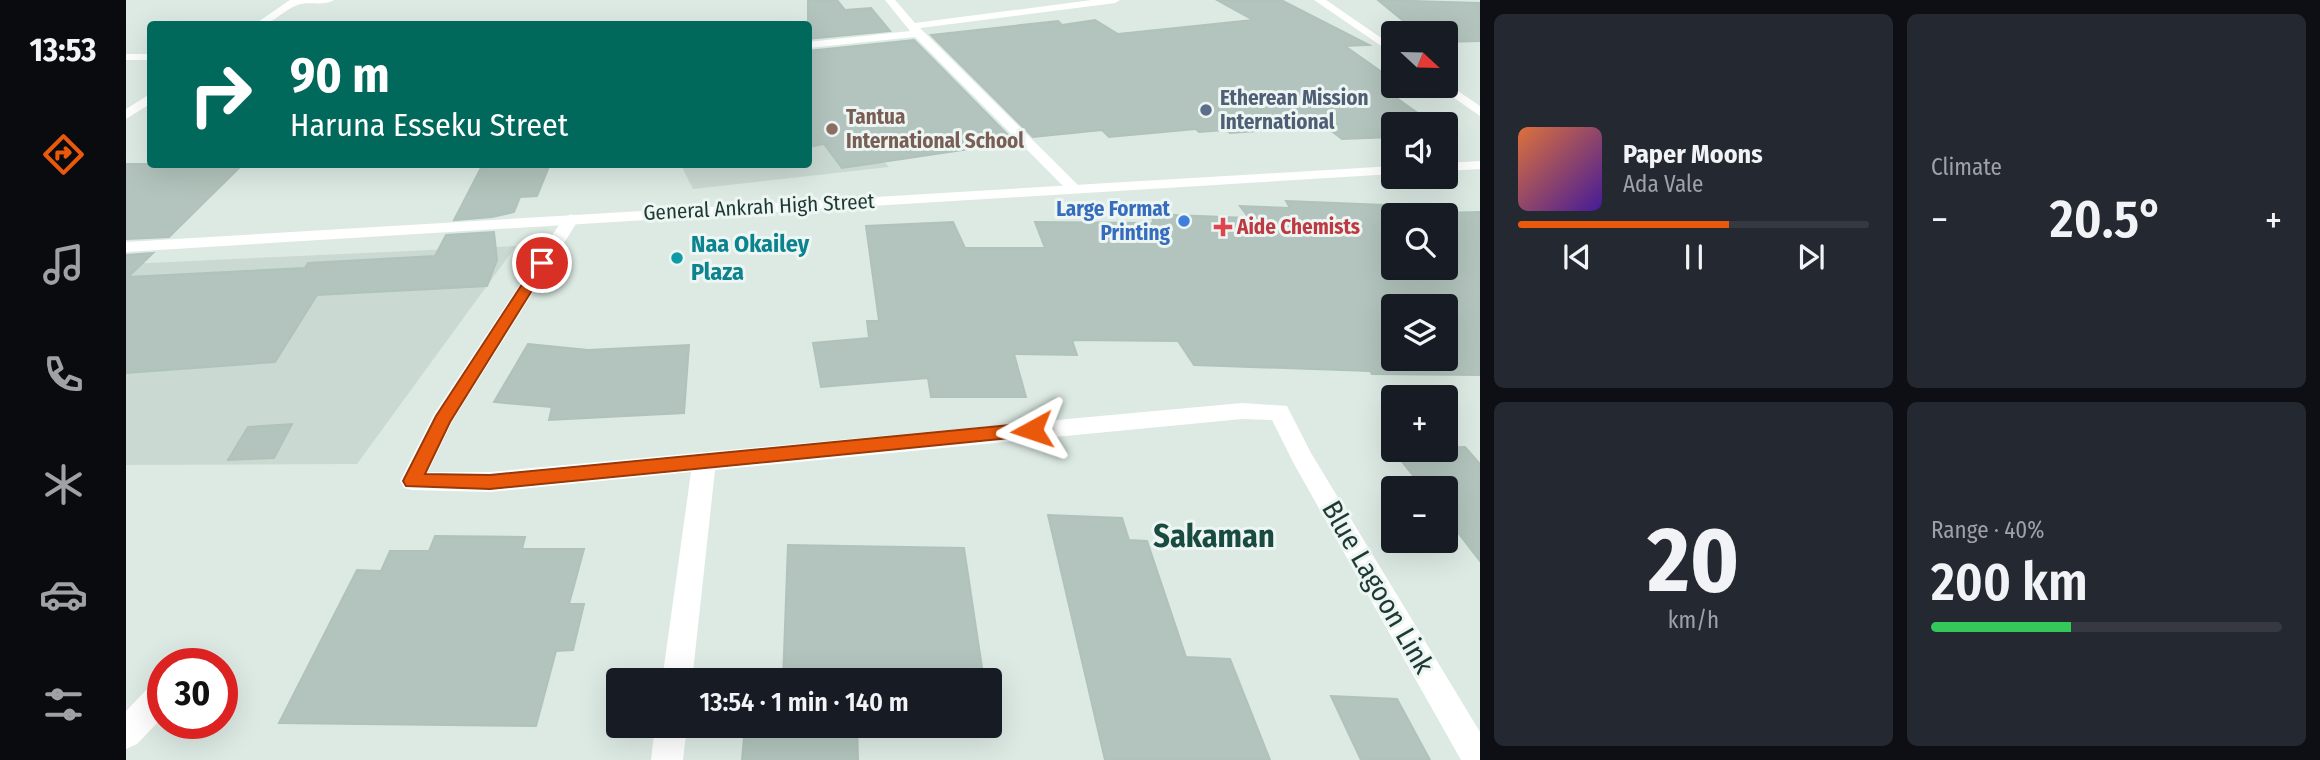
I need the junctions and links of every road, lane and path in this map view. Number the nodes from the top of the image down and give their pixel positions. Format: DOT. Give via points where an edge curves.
graph roads {
  1 [pos="329,0"];
  2 [pos="890,0"];
  3 [pos="1115,0"];
  4 [pos="1319,0"];
  5 [pos="296,1"];
  6 [pos="265,21"];
  7 [pos="916,30"];
  8 [pos="812,43"];
  9 [pos="1381,43"];
  10 [pos="126,57"];
  11 [pos="147,57"];
  12 [pos="1458,97"];
  13 [pos="147,100"];
  14 [pos="130,112"];
  15 [pos="1480,112"];
  16 [pos="1480,165"];
  17 [pos="1458,166"];
  18 [pos="1381,171"];
  19 [pos="1074,189"];
  20 [pos="571,219"];
  21 [pos="126,247"];
  22 [pos="704,460"];
  23 [pos="679,668"];
  24 [pos="147,711"];
  25 [pos="126,733"];
  26 [pos="670,738"];
  27 [pos="667,760"];
  28 [pos="1479,760"];
  1 -- 5 [label="street"];
  2 -- 7 [label="street"];
  3 -- 7 [label="street"];
  4 -- 9 [label="street"];
  5 -- 6 [label="street"];
  7 -- 8 [label="street"];
  7 -- 19 [label="street"];
  10 -- 11 [label="street"];
  12 -- 15 [label="street"];
  13 -- 14 [label="street"];
  16 -- 17 [label="street"];
  18 -- 19 [label="street, General Ankrah High Street"];
  19 -- 20 [label="street, General Ankrah High Street"];
  20 -- 21 [label="street, General Ankrah High Street"];
  20 -- 22 [label="street" via="442,420 412,481 490,482"];
  22 -- 23 [label="street"];
  22 -- 28 [label="street, Blue Lagoon Link" via="1242,411 1279,412"];
  24 -- 25 [label="street"];
  26 -- 27 [label="street"];
}
